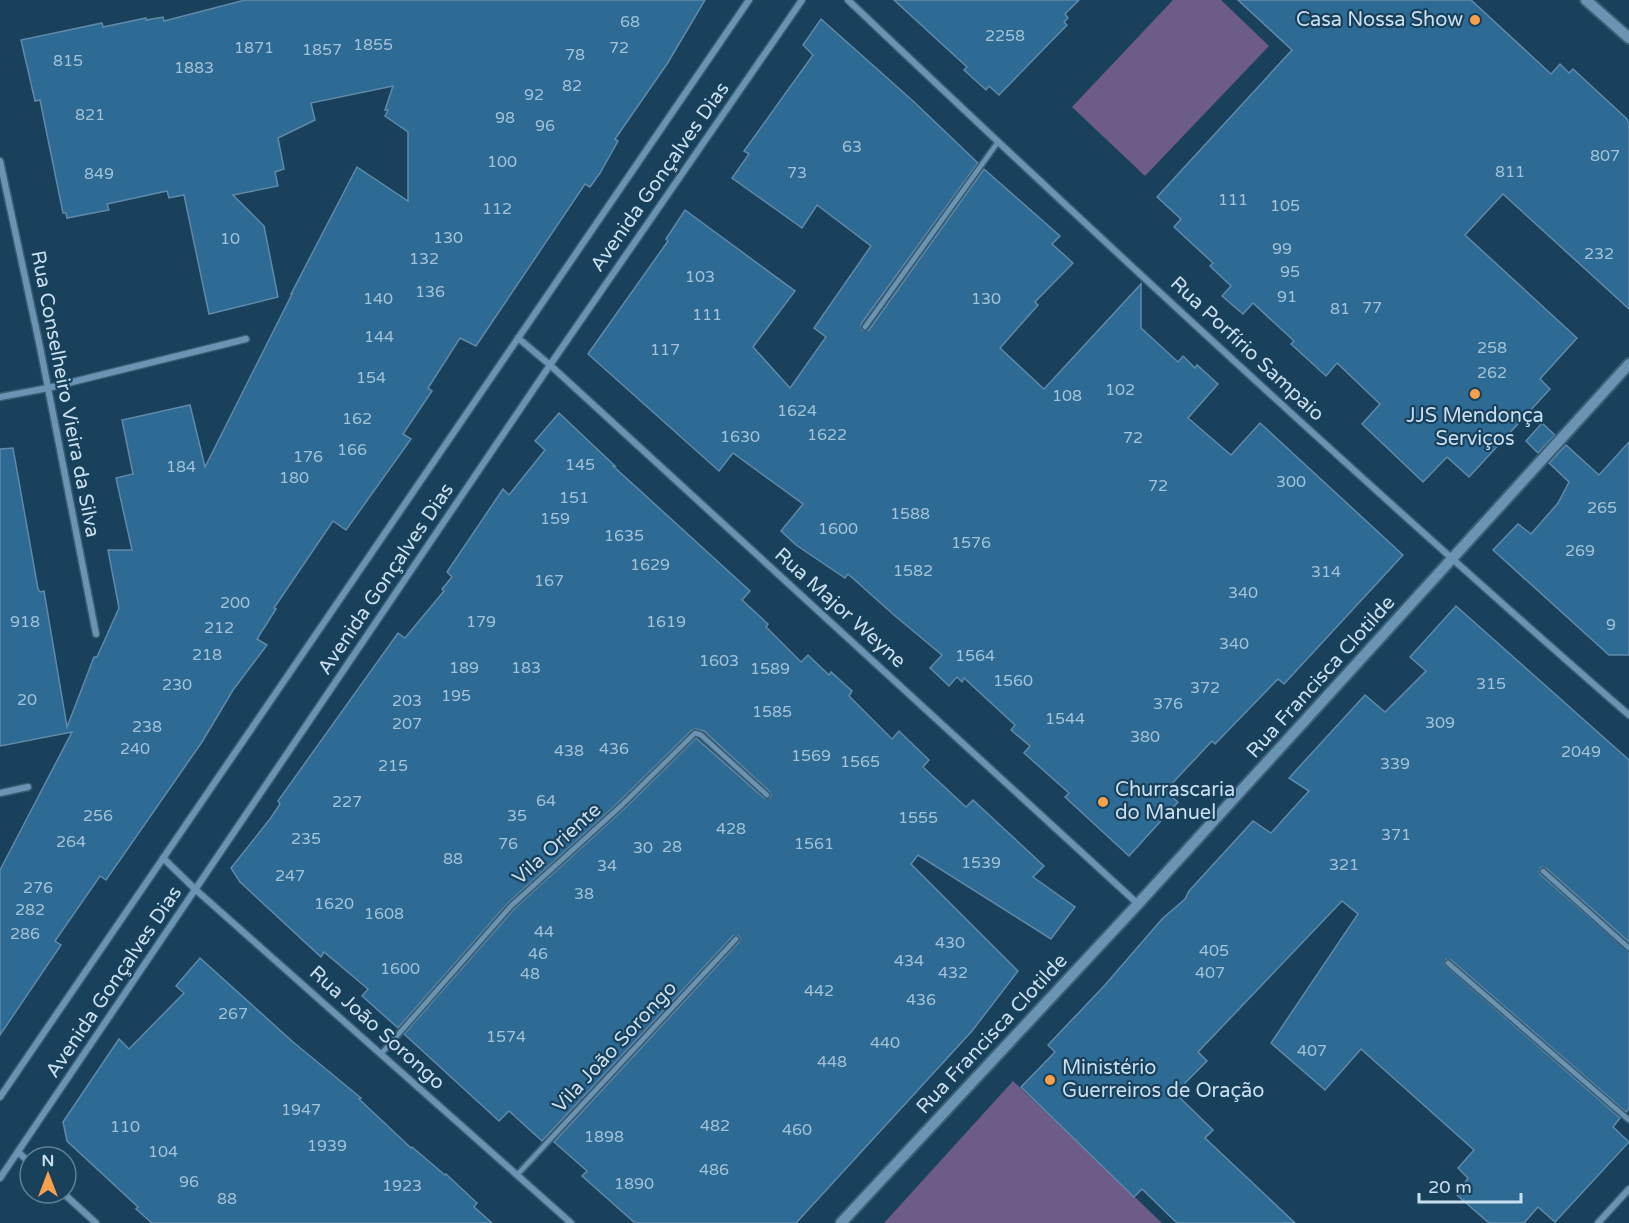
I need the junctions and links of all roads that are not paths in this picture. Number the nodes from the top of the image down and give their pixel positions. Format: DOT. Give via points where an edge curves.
graph roads {
  1 [pos="749,0"];
  2 [pos="802,0"];
  3 [pos="848,0"];
  4 [pos="1587,0"];
  5 [pos="1629,38"];
  6 [pos="998,142"];
  7 [pos="0,161"];
  8 [pos="865,327"];
  9 [pos="518,338"];
  10 [pos="246,339"];
  11 [pos="1629,363"];
  12 [pos="550,365"];
  13 [pos="48,388"];
  14 [pos="0,397"];
  15 [pos="1452,560"];
  16 [pos="96,634"];
  17 [pos="1629,715"];
  18 [pos="28,787"];
  19 [pos="0,793"];
  20 [pos="767,795"];
  21 [pos="163,858"];
  22 [pos="1543,871"];
  23 [pos="196,890"];
  24 [pos="1138,904"];
  25 [pos="736,939"];
  26 [pos="1629,948"];
  27 [pos="1448,963"];
  28 [pos="381,1054"];
  29 [pos="0,1097"];
  30 [pos="1629,1120"];
  31 [pos="23,1145"];
  32 [pos="18,1152"];
  33 [pos="517,1175"];
  34 [pos="0,1178"];
  35 [pos="1629,1189"];
  36 [pos="76,1205"];
  37 [pos="96,1223"];
  38 [pos="571,1223"];
  39 [pos="841,1223"];
  40 [pos="1598,1223"];
  1 -- 9 [label="street, Avenida Gonçalves Dias"];
  2 -- 12 [label="street, Avenida Gonçalves Dias"];
  3 -- 6 [label="street, Rua Porfírio Sampaio"];
  4 -- 5 [label="street"];
  6 -- 8 [label="lane"];
  6 -- 15 [label="street, Rua Porfírio Sampaio"];
  7 -- 13 [label="street, Rua Conselheiro Vieira da Silva"];
  9 -- 12 [label="street, Rua Major Weyne"];
  9 -- 21 [label="street, Avenida Gonçalves Dias"];
  10 -- 13 [label="street"];
  11 -- 15 [label="street, Rua Francisca Clotilde"];
  12 -- 23 [label="street, Avenida Gonçalves Dias"];
  12 -- 24 [label="street, Rua Major Weyne"];
  13 -- 14 [label="street"];
  13 -- 16 [label="street, Rua Conselheiro Vieira da Silva"];
  15 -- 17 [label="street, Rua Porfírio Sampaio"];
  15 -- 24 [label="street, Rua Francisca Clotilde"];
  18 -- 19 [label="street"];
  20 -- 28 [label="lane, Vila Oriente" via="695,733 511,906"];
  21 -- 23 [label="street, Rua João Sorongo"];
  21 -- 29 [label="street, Avenida Gonçalves Dias"];
  22 -- 26 [label="lane"];
  23 -- 28 [label="street, Rua João Sorongo"];
  23 -- 31 [label="street, Avenida Gonçalves Dias"];
  24 -- 39 [label="street, Rua Francisca Clotilde"];
  25 -- 33 [label="lane, Vila João Sorongo"];
  27 -- 30 [label="lane"];
  28 -- 33 [label="street, Rua João Sorongo"];
  32 -- 34 [label="street, Avenida Gonçalves Dias"];
  33 -- 38 [label="street, Rua João Sorongo"];
  35 -- 40 [label="street"];
  36 -- 37 [label="street"];
}
